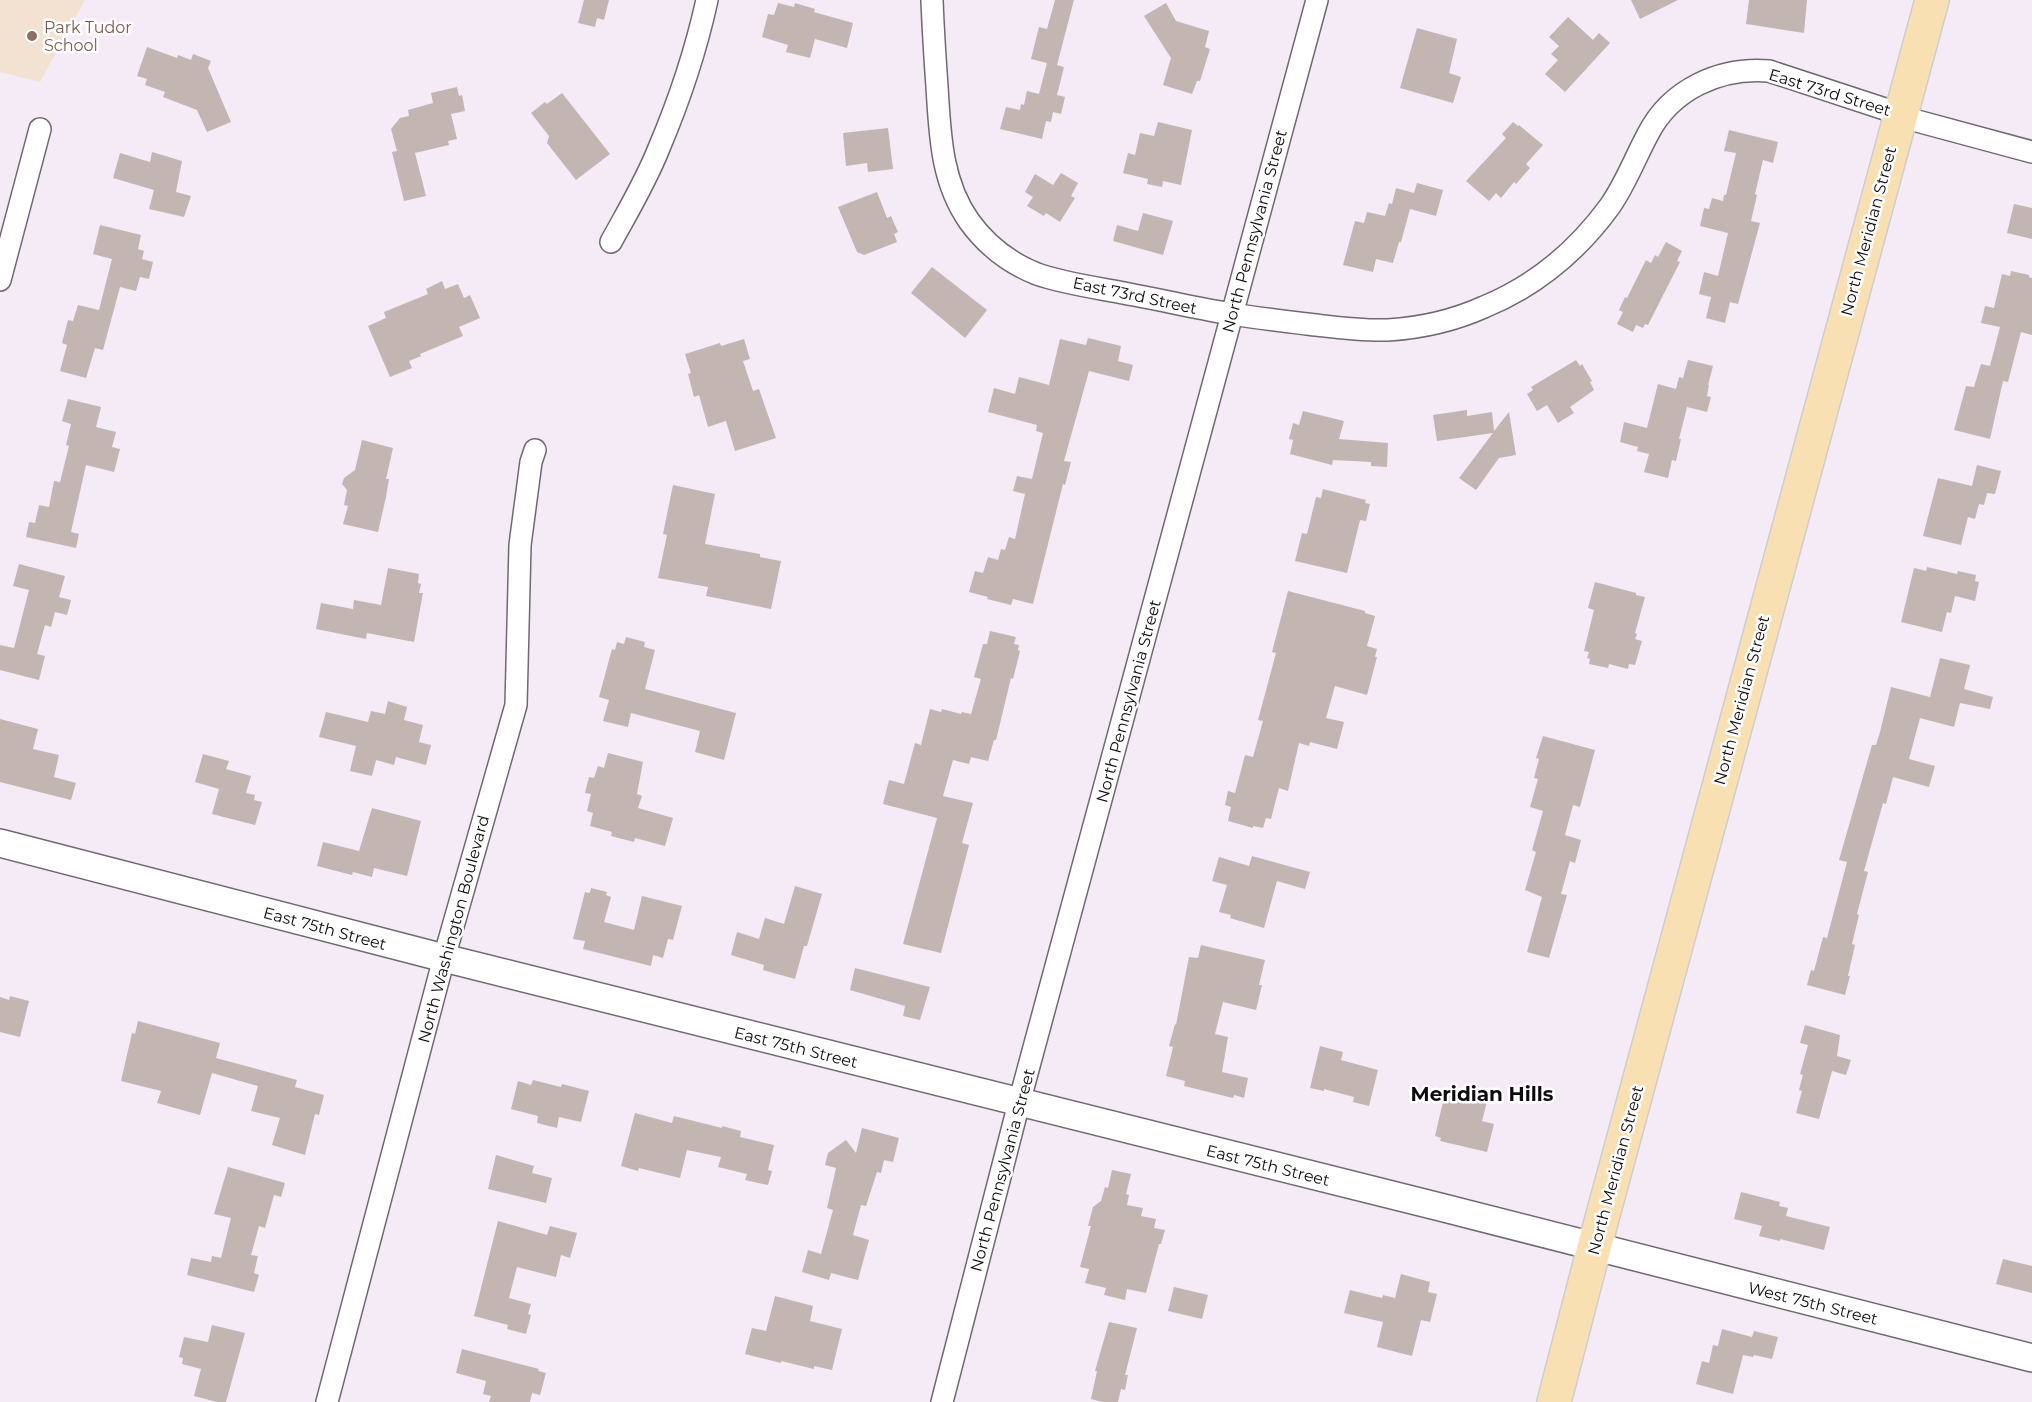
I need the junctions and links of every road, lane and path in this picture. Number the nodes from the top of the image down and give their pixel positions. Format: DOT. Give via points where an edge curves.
graph roads {
  1 [pos="707,0"];
  2 [pos="932,0"];
  3 [pos="1317,0"];
  4 [pos="1932,0"];
  5 [pos="1900,114"];
  6 [pos="40,129"];
  7 [pos="2032,152"];
  8 [pos="611,242"];
  9 [pos="0,280"];
  10 [pos="1231,314"];
  11 [pos="535,450"];
  12 [pos="0,843"];
  13 [pos="444,958"];
  14 [pos="1020,1103"];
  15 [pos="1594,1248"];
  16 [pos="2032,1358"];
  17 [pos="327,1402"];
  18 [pos="942,1402"];
  19 [pos="1554,1402"];
  1 -- 8 [label="street" via="659,148"];
  2 -- 10 [label="street, East 73rd Street" via="943,159 962,209 990,246 1008,260 1049,277"];
  3 -- 10 [label="street, North Pennsylvania Street"];
  4 -- 5 [label="main road, North Meridian Street"];
  5 -- 7 [label="street, East 73rd Street"];
  5 -- 10 [label="street, East 73rd Street" via="1769,71 1725,74 1695,85 1667,107 1648,133 1618,194 1591,230 1553,266 1500,300 1438,322 1388,330"];
  5 -- 15 [label="main road, North Meridian Street"];
  6 -- 9 [label="street"];
  10 -- 14 [label="street, North Pennsylvania Street"];
  11 -- 13 [label="street, North Washington Boulevard" via="520,545 516,705"];
  12 -- 13 [label="street, East 75th Street"];
  13 -- 14 [label="street, East 75th Street"];
  13 -- 17 [label="street, North Washington Boulevard"];
  14 -- 15 [label="street, East 75th Street"];
  14 -- 18 [label="street, North Pennsylvania Street"];
  15 -- 16 [label="street, West 75th Street"];
  15 -- 19 [label="main road, North Meridian Street"];
}
